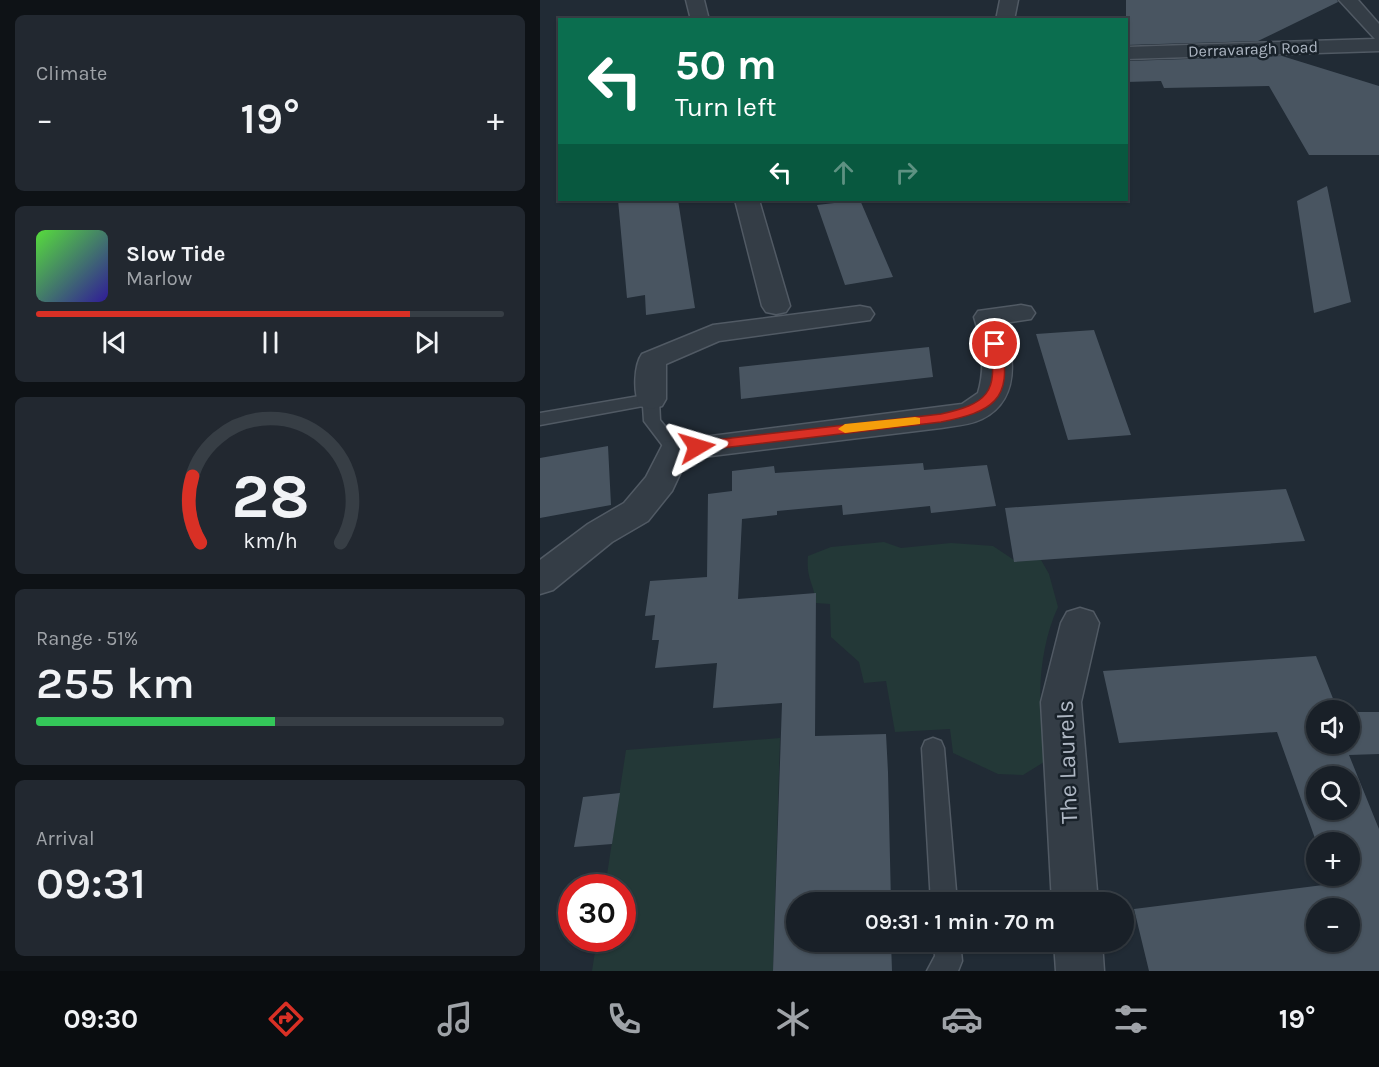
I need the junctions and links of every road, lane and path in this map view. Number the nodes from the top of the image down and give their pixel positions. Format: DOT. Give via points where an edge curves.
graph roads {
  1 [pos="695,0"];
  2 [pos="1009,0"];
  3 [pos="1348,0"];
  4 [pos="700,18"];
  5 [pos="1005,18"];
  6 [pos="1379,35"];
  7 [pos="1379,45"];
  8 [pos="1128,53"];
  9 [pos="747,201"];
  10 [pos="776,306"];
  11 [pos="1021,313"];
  12 [pos="860,314"];
  13 [pos="651,399"];
  14 [pos="540,418"];
  15 [pos="675,450"];
  16 [pos="540,580"];
  17 [pos="1080,623"];
  18 [pos="933,748"];
  19 [pos="943,892"];
  20 [pos="1074,892"];
  21 [pos="948,952"];
  22 [pos="1079,952"];
  23 [pos="940,971"];
  24 [pos="1080,971"];
  1 -- 4 [label="street"];
  2 -- 5 [label="street"];
  3 -- 6 [label="street"];
  7 -- 8 [label="street, Derravaragh Road"];
  9 -- 10 [label="street"];
  11 -- 15 [label="street" via="988,317 998,358 998,381 992,398 970,412"];
  12 -- 13 [label="street" via="713,333 652,360"];
  13 -- 14 [label="lane"];
  13 -- 15 [label="lane" via="652,421"];
  15 -- 16 [label="street" via="660,483 636,512 600,533"];
  17 -- 20 [label="street, The Laurels" via="1061,702"];
  18 -- 19 [label="lane"];
  21 -- 23 [label="lane" via="949,961"];
  22 -- 24 [label="street"];
}
